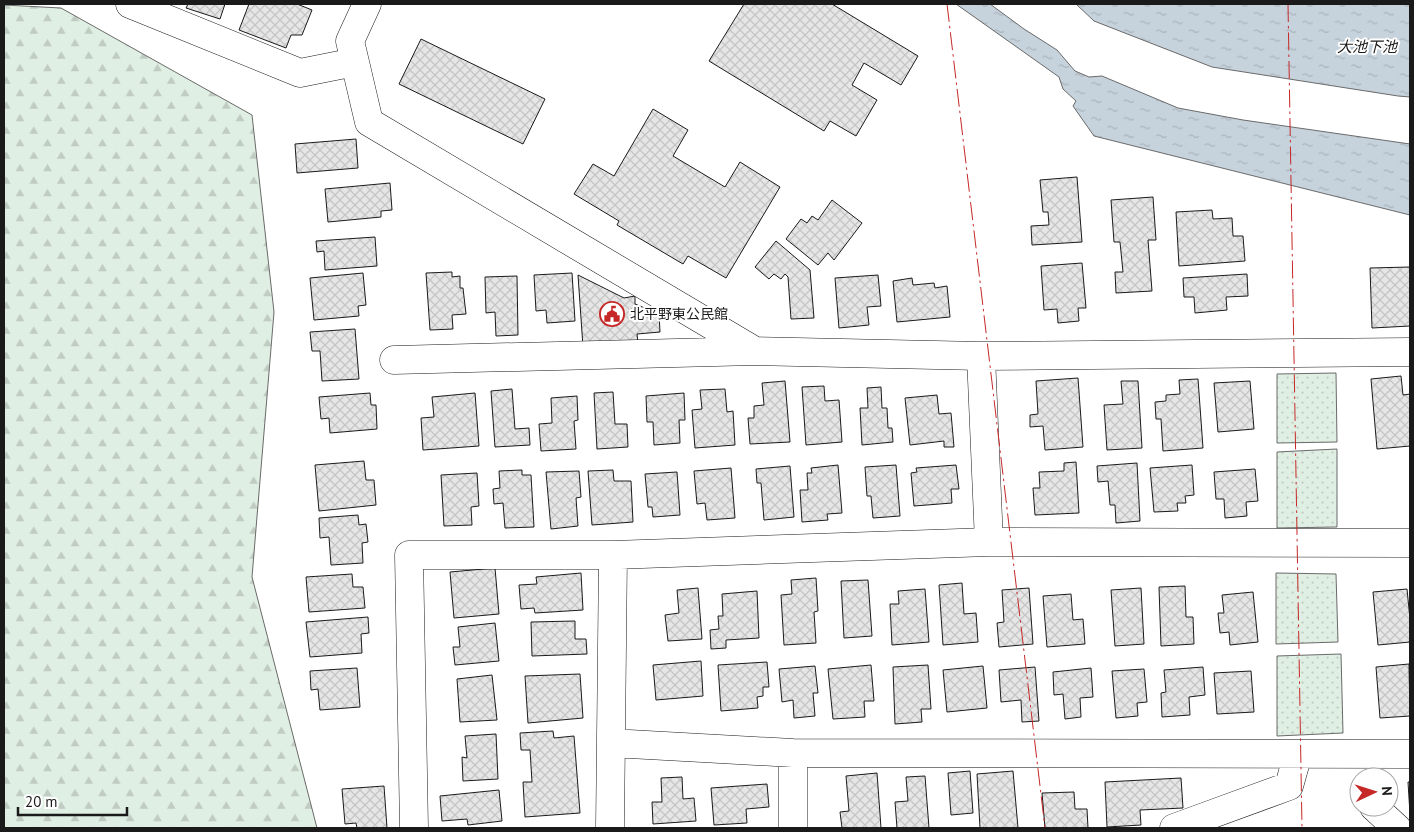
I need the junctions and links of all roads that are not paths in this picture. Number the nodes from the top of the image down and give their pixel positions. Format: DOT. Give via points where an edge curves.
graph roads {
  1 [pos="130,4"];
  2 [pos="367,4"];
  3 [pos="355,62"];
  4 [pos="755,351"];
  5 [pos="1410,352"];
  6 [pos="981,356"];
  7 [pos="394,360"];
  8 [pos="989,542"];
  9 [pos="1410,543"];
  10 [pos="613,555"];
  11 [pos="611,743"];
  12 [pos="793,753"];
  13 [pos="1298,754"];
  14 [pos="1410,754"];
  15 [pos="1363,766"];
  16 [pos="1385,817"];
  17 [pos="414,828"];
  18 [pos="610,828"];
  19 [pos="793,828"];
  20 [pos="1174,828"];
  21 [pos="1397,828"];
  1 -- 3 [label="street" via="300,73"];
  2 -- 3 [label="street" via="350,41"];
  3 -- 4 [label="street" via="369,122"];
  4 -- 6 [label="street"];
  4 -- 7 [label="street"];
  5 -- 6 [label="street"];
  6 -- 8 [label="street"];
  8 -- 9 [label="street"];
  8 -- 10 [label="street"];
  10 -- 11 [label="street"];
  10 -- 17 [label="street" via="409,555"];
  11 -- 12 [label="street"];
  11 -- 18 [label="street"];
  12 -- 13 [label="street"];
  12 -- 19 [label="street"];
  13 -- 15 [label="street"];
  13 -- 20 [label="street" via="1289,786"];
  14 -- 15 [label="street"];
  16 -- 21 [label="street"];
}
